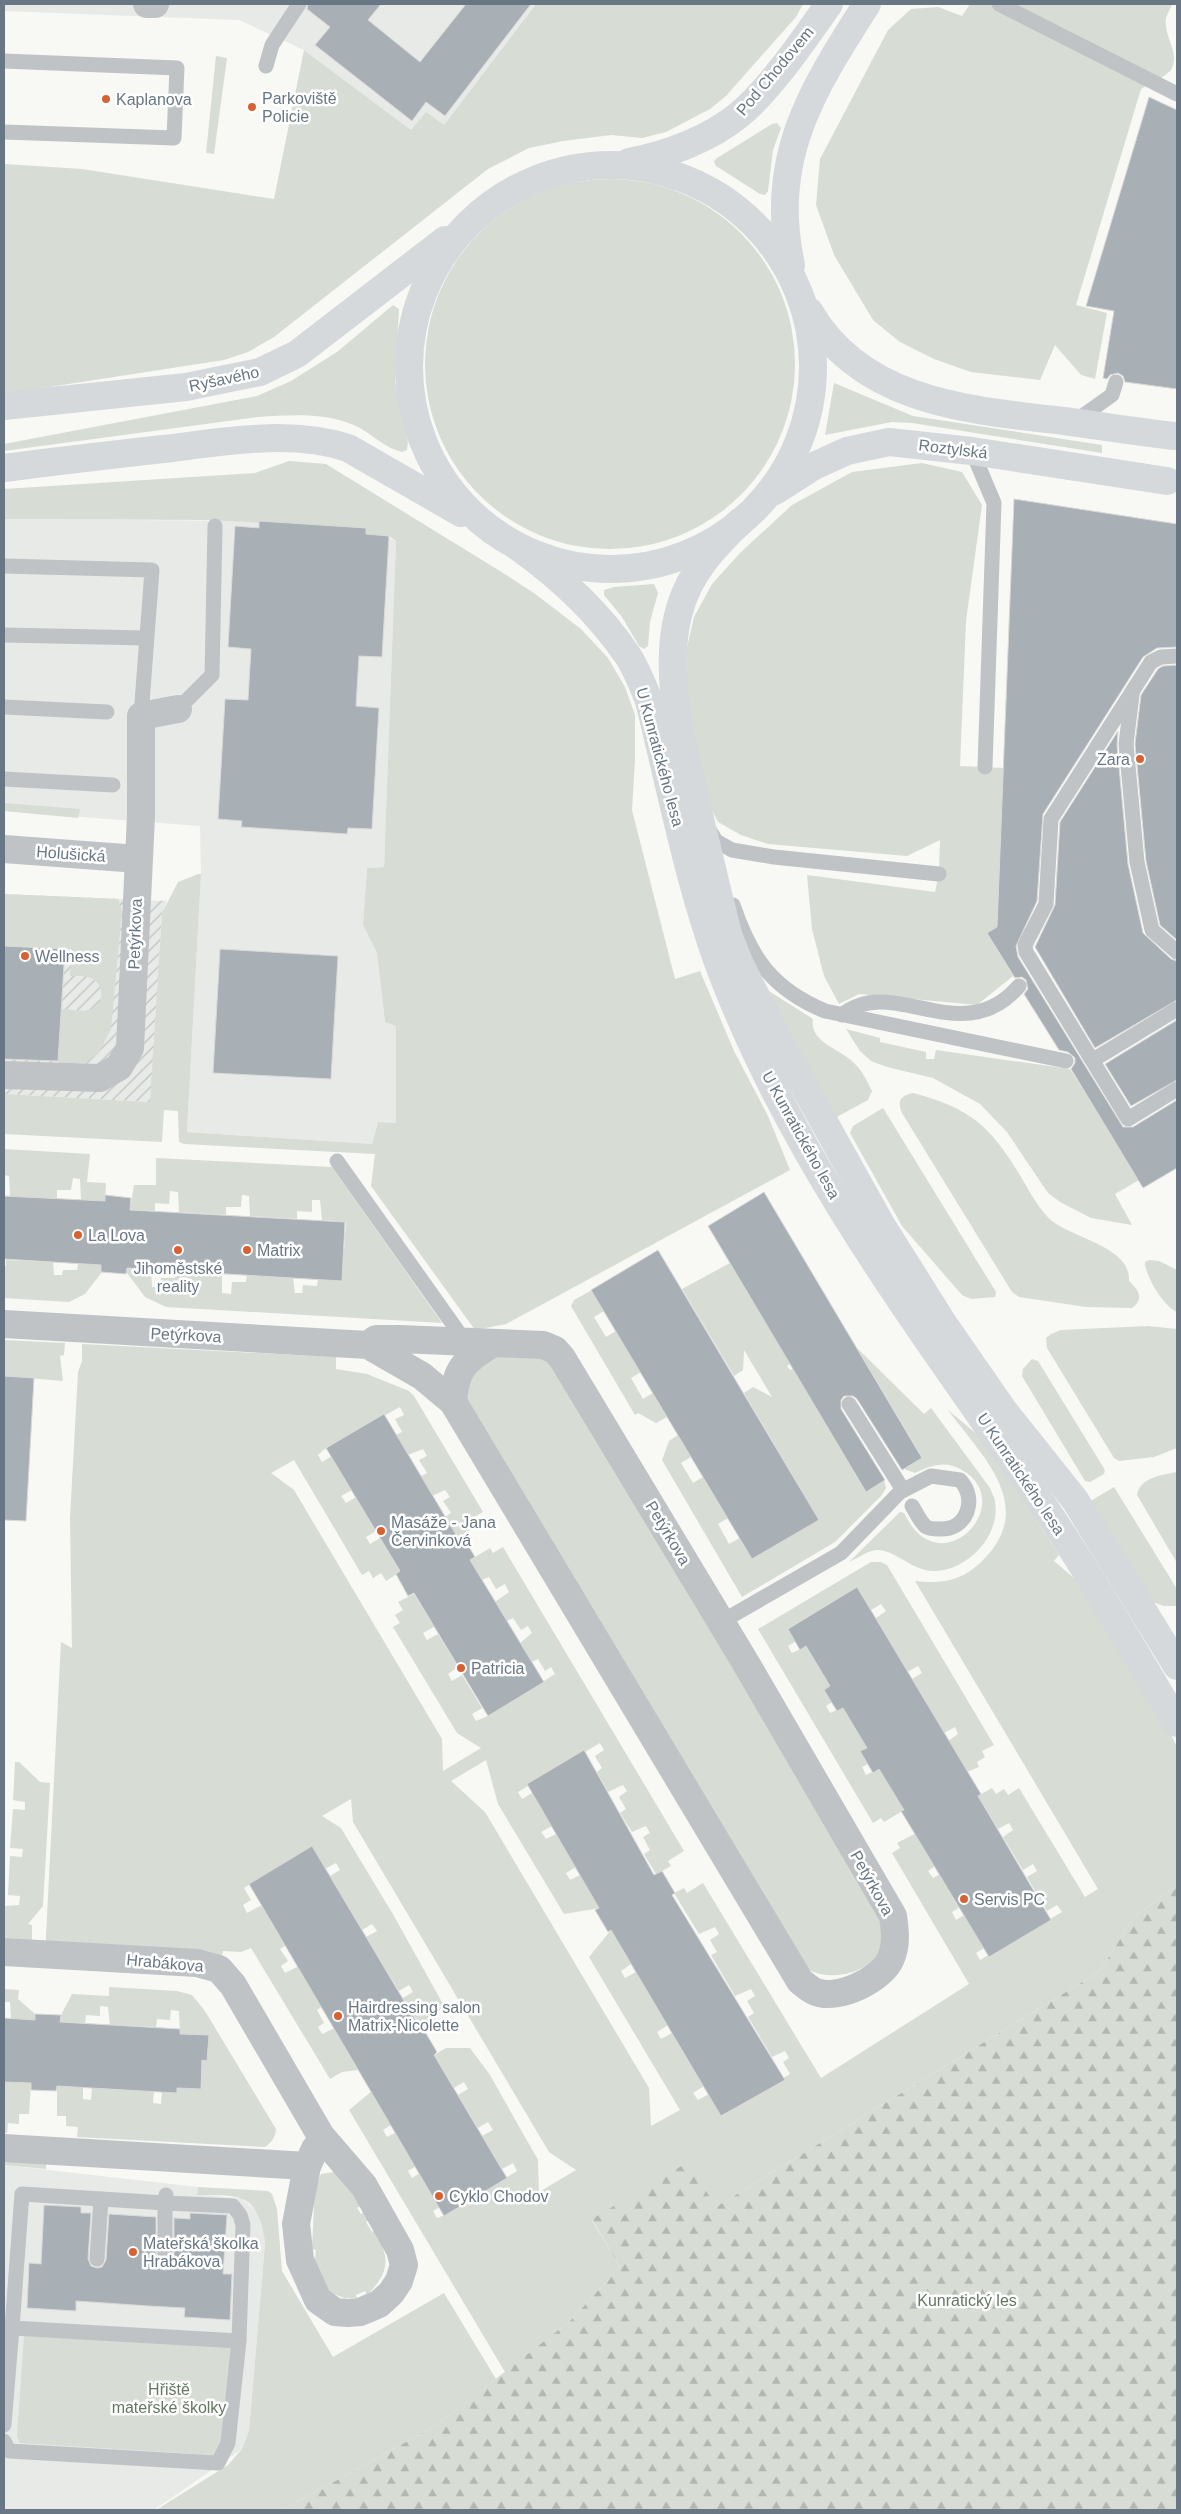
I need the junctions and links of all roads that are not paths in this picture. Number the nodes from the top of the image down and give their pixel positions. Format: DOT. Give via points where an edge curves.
graph roads {
  1 [pos="147,4"];
  2 [pos="155,4"];
  3 [pos="299,4"];
  4 [pos="829,4"];
  5 [pos="867,4"];
  6 [pos="999,4"];
  7 [pos="4,61"];
  8 [pos="266,66"];
  9 [pos="1177,94"];
  10 [pos="4,132"];
  11 [pos="600,165"];
  12 [pos="482,211"];
  13 [pos="800,295"];
  14 [pos="1116,382"];
  15 [pos="4,406"];
  16 [pos="1074,422"];
  17 [pos="1174,436"];
  18 [pos="972,451"];
  19 [pos="4,468"];
  20 [pos="1168,481"];
  21 [pos="748,515"];
  22 [pos="215,526"];
  23 [pos="509,542"];
  24 [pos="4,566"];
  25 [pos="4,635"];
  26 [pos="146,638"];
  27 [pos="1177,656"];
  28 [pos="1133,691"];
  29 [pos="4,707"];
  30 [pos="178,709"];
  31 [pos="107,712"];
  32 [pos="142,716"];
  33 [pos="984,767"];
  34 [pos="4,779"];
  35 [pos="113,785"];
  36 [pos="699,814"];
  37 [pos="4,848"];
  38 [pos="138,859"];
  39 [pos="938,874"];
  40 [pos="1177,952"];
  41 [pos="1019,986"];
  42 [pos="1177,1009"];
  43 [pos="842,1014"];
  44 [pos="1093,1060"];
  45 [pos="1066,1061"];
  46 [pos="4,1075"];
  47 [pos="1177,1089"];
  48 [pos="338,1161"];
  49 [pos="4,1324"];
  50 [pos="457,1330"];
  51 [pos="492,1344"];
  52 [pos="368,1345"];
  53 [pos="453,1402"];
  54 [pos="849,1404"];
  55 [pos="903,1490"];
  56 [pos="912,1506"];
  57 [pos="721,1622"];
  58 [pos="1177,1666"];
  59 [pos="1177,1723"];
  60 [pos="4,1952"];
  61 [pos="321,2136"];
  62 [pos="4,2148"];
  63 [pos="307,2166"];
  64 [pos="101,2199"];
  65 [pos="165,2199"];
  66 [pos="97,2259"];
  67 [pos="165,2261"];
  68 [pos="12,2328"];
  69 [pos="239,2340"];
  70 [pos="4,2425"];
  71 [pos="4,2441"];
  1 -- 2 [label="street"];
  3 -- 8 [label="lane" via="272,45"];
  4 -- 11 [label="main road, Pod Chodovem" via="760,92 725,125 665,152"];
  5 -- 13 [label="main road" via="804,112 788,163 784,229"];
  6 -- 9 [label="lane"];
  7 -- 10 [label="lane" via="178,68 174,138"];
  11 -- 12 [label="main road" via="562,170 536,179 509,192"];
  11 -- 13 [label="main road" via="630,165 659,170 684,178 723,198 773,245"];
  12 -- 15 [label="main road, Ryšavého" via="309,345 260,372 186,387"];
  12 -- 23 [label="main road" via="451,243 428,280 410,336 409,384 421,439 438,472 469,511"];
  13 -- 16 [label="main road" via="839,351 898,390 930,400 1002,414"];
  13 -- 21 [label="main road" via="813,357 809,407 792,457 778,481"];
  14 -- 16 [label="lane" via="1112,395"];
  16 -- 17 [label="main road"];
  18 -- 20 [label="main road, Roztylská"];
  18 -- 21 [label="main road, Roztylská" via="889,442 847,451 795,477"];
  18 -- 33 [label="lane" via="994,502"];
  19 -- 23 [label="main road" via="253,440 328,442 366,457"];
  21 -- 23 [label="main road" via="697,549 672,559 628,568 574,566"];
  21 -- 36 [label="main road, U Kunratického lesa" via="714,549 695,576 685,594 676,626 675,694 683,748"];
  22 -- 30 [label="lane" via="212,675"];
  23 -- 59 [label="main road, U Kunratického lesa" via="546,567 592,612 628,657 649,701 692,882 713,952 752,1045 805,1150 863,1242 1068,1544"];
  24 -- 26 [label="lane" via="152,570"];
  25 -- 26 [label="lane"];
  26 -- 32 [label="lane"];
  27 -- 28 [label="lane" via="1156,658"];
  28 -- 40 [label="lane" via="1126,744 1137,862 1152,930"];
  28 -- 44 [label="lane" via="1051,819 1046,904 1025,945 1026,952"];
  29 -- 31 [label="lane"];
  30 -- 32 [label="street"];
  32 -- 38 [label="street, Petýrkova"];
  34 -- 35 [label="lane"];
  36 -- 39 [label="lane" via="716,841 732,850"];
  36 -- 43 [label="lane" via="744,935 762,968 807,1004"];
  36 -- 58 [label="main road, U Kunratického lesa" via="723,914 739,962 776,1036 882,1226 1004,1411 1075,1500"];
  37 -- 38 [label="street, Holušická"];
  38 -- 46 [label="street, Petýrkova" via="130,1048 119,1067 100,1078"];
  41 -- 43 [label="lane" via="999,1004 970,1012 948,1014 874,1001 862,1002"];
  42 -- 44 [label="lane"];
  43 -- 45 [label="lane"];
  44 -- 47 [label="lane" via="1128,1119"];
  48 -- 50 [label="lane"];
  49 -- 52 [label="street, Petýrkova"];
  51 -- 52 [label="street, Petýrkova" via="376,1339"];
  51 -- 53 [label="street" via="471,1356 461,1368 454,1384"];
  51 -- 57 [label="street, Petýrkova" via="543,1344 562,1358"];
  52 -- 53 [label="street, Petýrkova" via="422,1376"];
  53 -- 57 [label="street, Petýrkova" via="800,1981 817,1992 841,1995 880,1972 891,1960 895,1945 893,1916"];
  54 -- 55 [label="lane"];
  55 -- 56 [label="lane" via="931,1476 944,1477 960,1480 969,1496 969,1508 963,1521 948,1529 925,1526"];
  55 -- 57 [label="lane" via="841,1553"];
  60 -- 61 [label="street, Hrabákova" via="197,1963 218,1968 233,1985"];
  61 -- 63 [label="street, Hrabákova"];
  61 -- 63 [label="street, Hrabákova" via="364,2186 400,2250 404,2265 391,2293 378,2304 360,2312 335,2312 318,2300 300,2260 296,2224"];
  62 -- 63 [label="street"];
  64 -- 65 [label="lane"];
  64 -- 66 [label="lane"];
  64 -- 68 [label="lane" via="22,2194"];
  65 -- 67 [label="lane"];
  65 -- 69 [label="lane" via="233,2206 240,2215 243,2225"];
  68 -- 69 [label="lane"];
  68 -- 70 [label="lane"];
  69 -- 71 [label="lane" via="228,2443 218,2464 9,2451"];
}
